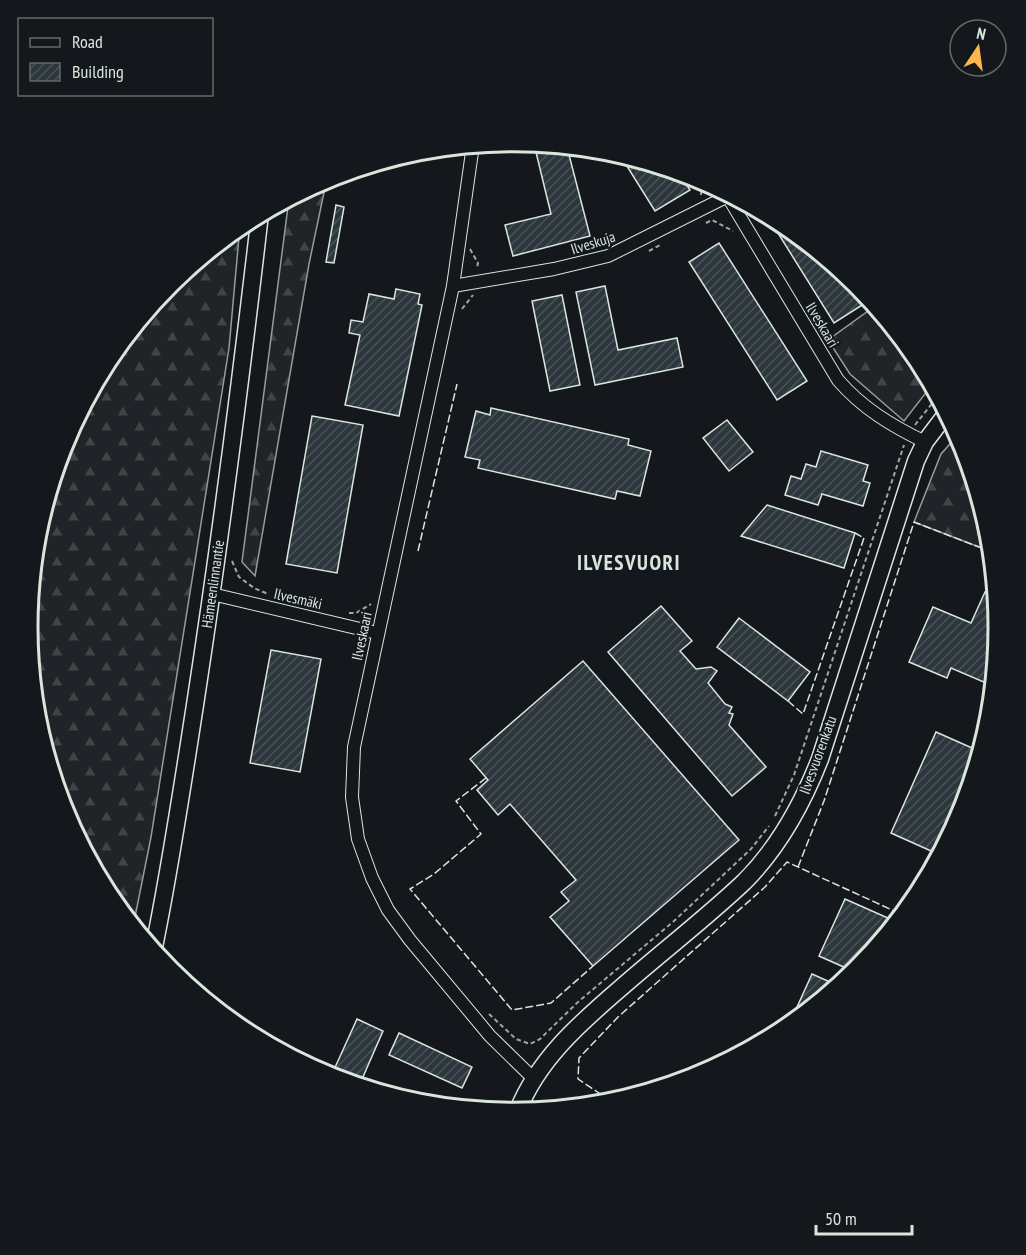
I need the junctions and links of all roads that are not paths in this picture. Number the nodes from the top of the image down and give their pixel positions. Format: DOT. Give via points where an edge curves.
graph roads {
  1 [pos="473,154"];
  2 [pos="719,199"];
  3 [pos="736,208"];
  4 [pos="259,226"];
  5 [pos="453,286"];
  6 [pos="941,421"];
  7 [pos="925,442"];
  8 [pos="212,594"];
  9 [pos="377,633"];
  10 [pos="155,940"];
  11 [pos="534,1079"];
  12 [pos="522,1103"];
  1 -- 5 [label="street, Ilveskaari"];
  2 -- 5 [label="street, Ilveskuja" via="608,256"];
  3 -- 7 [label="street, Ilveskaari" via="838,380 861,405"];
  4 -- 8 [label="street, Hämeenlinnantie"];
  5 -- 9 [label="street, Ilveskaari"];
  6 -- 7 [label="street, Ilvesvuorenkatu"];
  7 -- 11 [label="street, Ilvesvuorenkatu" via="898,512 820,759 781,839 745,881 589,1015 552,1052"];
  8 -- 9 [label="street, Ilvesmäki"];
  8 -- 10 [label="street, Hämeenlinnantie"];
  9 -- 11 [label="street, Ilveskaari" via="354,747 352,797 358,839 388,910 490,1036"];
  11 -- 12 [label="street, Ilvesvuorenkatu"];
}
